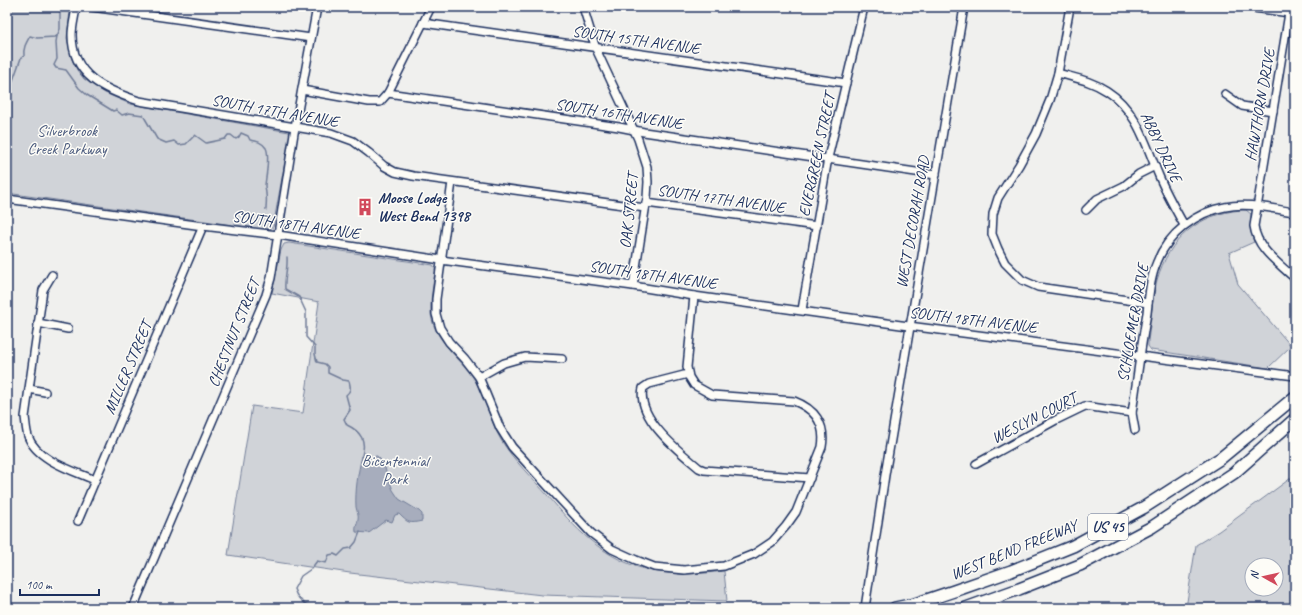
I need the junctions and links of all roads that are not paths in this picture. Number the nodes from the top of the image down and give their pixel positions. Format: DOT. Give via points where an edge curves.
graph roads {
  1 [pos="76,7"];
  2 [pos="92,7"];
  3 [pos="317,7"];
  4 [pos="431,7"];
  5 [pos="583,7"];
  6 [pos="864,7"];
  7 [pos="964,7"];
  8 [pos="1070,7"];
  9 [pos="1247,7"];
  10 [pos="1290,10"];
  11 [pos="423,23"];
  12 [pos="311,38"];
  13 [pos="596,48"];
  14 [pos="1058,73"];
  15 [pos="846,83"];
  16 [pos="302,90"];
  17 [pos="388,93"];
  18 [pos="1225,94"];
  19 [pos="1273,111"];
  20 [pos="296,127"];
  21 [pos="633,130"];
  22 [pos="828,158"];
  23 [pos="1155,166"];
  24 [pos="936,174"];
  25 [pos="452,182"];
  26 [pos="7,199"];
  27 [pos="646,206"];
  28 [pos="1257,207"];
  29 [pos="1086,210"];
  30 [pos="1295,212"];
  31 [pos="203,226"];
  32 [pos="816,226"];
  33 [pos="1184,226"];
  34 [pos="278,234"];
  35 [pos="441,260"];
  36 [pos="52,275"];
  37 [pos="1291,275"];
  38 [pos="633,286"];
  39 [pos="694,296"];
  40 [pos="1148,303"];
  41 [pos="802,310"];
  42 [pos="38,323"];
  43 [pos="910,326"];
  44 [pos="68,329"];
  45 [pos="1140,356"];
  46 [pos="562,359"];
  47 [pos="688,374"];
  48 [pos="1295,376"];
  49 [pos="479,377"];
  50 [pos="29,389"];
  51 [pos="45,392"];
  52 [pos="1295,397"];
  53 [pos="1132,413"];
  54 [pos="1295,419"];
  55 [pos="1135,430"];
  56 [pos="976,464"];
  57 [pos="810,478"];
  58 [pos="95,480"];
  59 [pos="78,521"];
  60 [pos="134,606"];
  61 [pos="865,608"];
  62 [pos="895,608"];
  63 [pos="966,608"];
  1 -- 20 [label="street, SOUTH 17TH AVENUE" via="72,34 73,48 78,63 87,76 101,86 139,101"];
  2 -- 12 [label="street"];
  3 -- 12 [label="street, CHESTNUT STREET"];
  4 -- 11 [label="street"];
  5 -- 13 [label="street, OAK STREET"];
  6 -- 15 [label="street, EVERGREEN STREET"];
  7 -- 24 [label="street, WEST DECORAH ROAD"];
  8 -- 14 [label="street"];
  9 -- 10 [label="street"];
  10 -- 19 [label="street, HAWTHORN DRIVE"];
  11 -- 13 [label="street, SOUTH 15TH AVENUE"];
  11 -- 17 [label="street"];
  12 -- 16 [label="street, CHESTNUT STREET"];
  13 -- 15 [label="street, SOUTH 15TH AVENUE"];
  13 -- 21 [label="street, OAK STREET"];
  14 -- 23 [label="street, ABBY DRIVE" via="1087,81 1120,101 1132,115"];
  14 -- 40 [label="street" via="1036,134 998,198 993,214 992,234 1005,263 1022,280 1038,287"];
  15 -- 22 [label="street, EVERGREEN STREET"];
  16 -- 17 [label="street" via="369,102 380,102"];
  16 -- 20 [label="street, CHESTNUT STREET"];
  17 -- 21 [label="street, SOUTH 16TH AVENUE"];
  18 -- 19 [label="street" via="1242,106"];
  19 -- 28 [label="street, HAWTHORN DRIVE"];
  20 -- 25 [label="street, SOUTH 17TH AVENUE" via="331,133 353,141 395,172"];
  20 -- 34 [label="street, CHESTNUT STREET"];
  21 -- 22 [label="street, SOUTH 16TH AVENUE"];
  21 -- 27 [label="street, OAK STREET" via="647,167"];
  22 -- 24 [label="street, SOUTH 16TH AVENUE"];
  22 -- 32 [label="street, EVERGREEN STREET"];
  23 -- 29 [label="street" via="1124,186 1097,199"];
  23 -- 33 [label="street, ABBY DRIVE"];
  24 -- 43 [label="street, WEST DECORAH ROAD"];
  25 -- 27 [label="street, SOUTH 17TH AVENUE"];
  25 -- 35 [label="street"];
  26 -- 31 [label="street, SOUTH 18TH AVENUE"];
  27 -- 32 [label="street, SOUTH 17TH AVENUE"];
  27 -- 38 [label="street, OAK STREET"];
  28 -- 30 [label="street, SCHLOEMER DRIVE"];
  28 -- 33 [label="street, SCHLOEMER DRIVE" via="1240,206 1211,210"];
  28 -- 37 [label="street, HAWTHORN DRIVE" via="1254,226 1257,239 1267,253"];
  31 -- 34 [label="street, SOUTH 18TH AVENUE"];
  31 -- 58 [label="street, MILLER STREET"];
  32 -- 41 [label="street, EVERGREEN STREET"];
  33 -- 40 [label="street, SCHLOEMER DRIVE" via="1172,238 1157,262"];
  34 -- 35 [label="street, SOUTH 18TH AVENUE"];
  34 -- 60 [label="street, CHESTNUT STREET" via="266,295"];
  35 -- 38 [label="street, SOUTH 18TH AVENUE"];
  35 -- 49 [label="street" via="436,314 440,328"];
  36 -- 42 [label="street" via="43,290"];
  38 -- 39 [label="street, SOUTH 18TH AVENUE"];
  39 -- 41 [label="street, SOUTH 18TH AVENUE"];
  39 -- 47 [label="street" via="687,356"];
  40 -- 45 [label="street, SCHLOEMER DRIVE"];
  41 -- 43 [label="street, SOUTH 18TH AVENUE"];
  42 -- 44 [label="street"];
  42 -- 50 [label="street"];
  43 -- 45 [label="street, SOUTH 18TH AVENUE"];
  43 -- 61 [label="street, WEST DECORAH ROAD"];
  45 -- 48 [label="street, SOUTH 18TH AVENUE"];
  45 -- 53 [label="street, SCHLOEMER DRIVE"];
  46 -- 49 [label="street" via="525,357 504,363"];
  47 -- 57 [label="street" via="694,385 712,395 794,401 805,405 822,425 824,437"];
  47 -- 57 [label="street" via="655,382 643,388 642,394 648,414 670,443 699,468"];
  49 -- 57 [label="street" via="500,428 512,447 591,533 612,549 654,567 684,570 724,566 754,554 772,542 786,526 796,512"];
  50 -- 51 [label="street"];
  50 -- 58 [label="street" via="26,417 28,436 38,452"];
  52 -- 62 [label="highway, WEST BEND FREEWAY / US 45" via="1221,458 1143,508 1072,546 1011,571 915,604"];
  53 -- 55 [label="street, SCHLOEMER DRIVE"];
  53 -- 56 [label="street, WESLYN COURT" via="1085,406"];
  54 -- 63 [label="highway, US 45" via="1234,473 1152,527 1080,565"];
  58 -- 59 [label="street, MILLER STREET"];
}
